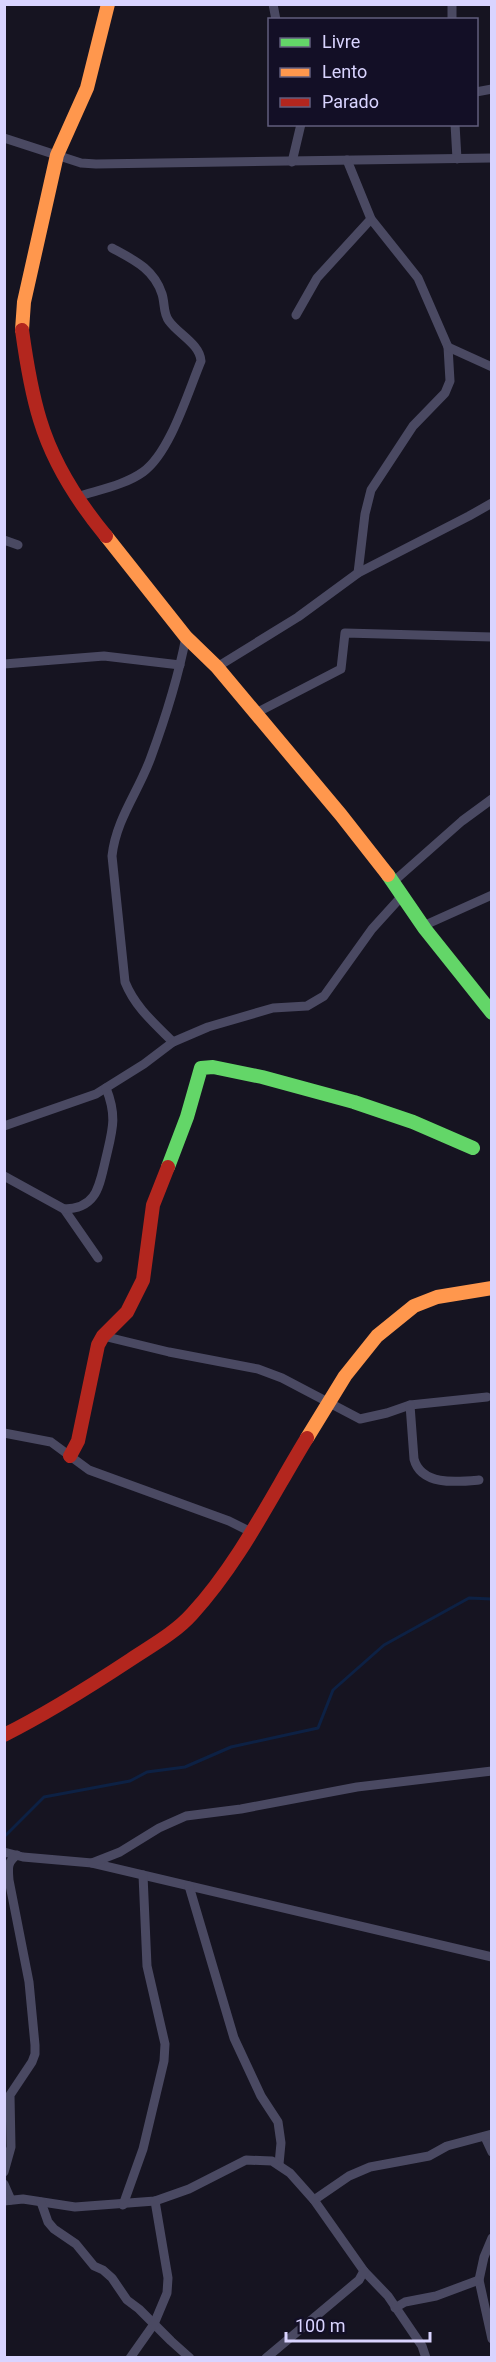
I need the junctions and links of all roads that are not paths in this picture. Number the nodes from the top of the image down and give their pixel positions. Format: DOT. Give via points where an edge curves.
graph roads {
  1 [pos="108,4"];
  2 [pos="301,126"];
  3 [pos="455,126"];
  4 [pos="4,138"];
  5 [pos="57,155"];
  6 [pos="492,158"];
  7 [pos="457,159"];
  8 [pos="347,160"];
  9 [pos="292,162"];
  10 [pos="371,219"];
  11 [pos="112,248"];
  12 [pos="296,315"];
  13 [pos="448,347"];
  14 [pos="492,367"];
  15 [pos="77,497"];
  16 [pos="492,503"];
  17 [pos="4,540"];
  18 [pos="18,545"];
  19 [pos="358,573"];
  20 [pos="186,637"];
  21 [pos="492,637"];
  22 [pos="4,664"];
  23 [pos="180,665"];
  24 [pos="217,667"];
  25 [pos="256,713"];
  26 [pos="491,799"];
  27 [pos="393,882"];
  28 [pos="492,895"];
  29 [pos="401,897"];
  30 [pos="423,926"];
  31 [pos="492,1013"];
  32 [pos="173,1042"];
  33 [pos="106,1088"];
  34 [pos="4,1126"];
  35 [pos="473,1148"];
  36 [pos="4,1176"];
  37 [pos="64,1209"];
  38 [pos="98,1258"];
  39 [pos="492,1288"];
  40 [pos="103,1336"];
  41 [pos="487,1397"];
  42 [pos="329,1403"];
  43 [pos="410,1405"];
  44 [pos="4,1433"];
  45 [pos="70,1456"];
  46 [pos="479,1480"];
  47 [pos="249,1531"];
  48 [pos="4,1735"];
  49 [pos="492,1771"];
  50 [pos="4,1852"];
  51 [pos="16,1855"];
  52 [pos="92,1863"];
  53 [pos="143,1875"];
  54 [pos="189,1886"];
  55 [pos="492,1957"];
  56 [pos="488,2136"];
  57 [pos="492,2152"];
  58 [pos="279,2164"];
  59 [pos="4,2172"];
  60 [pos="4,2184"];
  61 [pos="314,2200"];
  62 [pos="8,2201"];
  63 [pos="155,2201"];
  64 [pos="41,2202"];
  65 [pos="123,2205"];
  66 [pos="492,2238"];
  67 [pos="364,2271"];
  68 [pos="479,2280"];
  69 [pos="395,2308"];
  70 [pos="489,2309"];
  71 [pos="154,2324"];
  72 [pos="492,2339"];
  73 [pos="130,2358"];
  74 [pos="190,2358"];
  75 [pos="266,2358"];
  76 [pos="426,2358"];
  1 -- 5 [label="street" via="87,88"];
  2 -- 9 [label="street"];
  3 -- 7 [label="street"];
  4 -- 5 [label="street"];
  5 -- 9 [label="street" via="96,164"];
  5 -- 15 [label="street" via="21,325 40,421"];
  6 -- 7 [label="street"];
  7 -- 8 [label="street"];
  8 -- 9 [label="street"];
  8 -- 10 [label="street"];
  10 -- 12 [label="street" via="317,278"];
  10 -- 13 [label="street" via="418,278"];
  11 -- 15 [label="street" via="146,267 155,278 163,294 168,321 197,350 201,361 155,461 135,477"];
  13 -- 14 [label="street"];
  13 -- 19 [label="street" via="450,381 445,393 413,426 371,490 364,514"];
  15 -- 20 [label="street"];
  16 -- 19 [label="street"];
  17 -- 18 [label="street"];
  19 -- 24 [label="street" via="298,617"];
  20 -- 23 [label="street"];
  20 -- 24 [label="street"];
  21 -- 25 [label="street" via="345,633 341,669"];
  22 -- 23 [label="street" via="104,656"];
  23 -- 32 [label="street" via="151,759 120,820 112,856 125,982 139,1008"];
  24 -- 25 [label="street"];
  25 -- 27 [label="street"];
  26 -- 27 [label="street"];
  27 -- 29 [label="street"];
  28 -- 30 [label="street"];
  29 -- 30 [label="street"];
  29 -- 32 [label="street" via="318,1002 251,1014"];
  30 -- 31 [label="street"];
  32 -- 33 [label="street"];
  33 -- 34 [label="street" via="77,1103"];
  33 -- 37 [label="street" via="113,1106 114,1129 99,1189 84,1205"];
  35 -- 40 [label="street" via="394,1114 249,1074 204,1066 198,1073 153,1205 143,1281 127,1312"];
  36 -- 37 [label="street"];
  37 -- 38 [label="street"];
  39 -- 42 [label="street" via="437,1297 414,1306 377,1336"];
  40 -- 42 [label="street" via="258,1369"];
  40 -- 45 [label="street" via="78,1441"];
  41 -- 43 [label="street"];
  42 -- 43 [label="street" via="360,1419"];
  42 -- 47 [label="street"];
  43 -- 46 [label="street" via="416,1468 430,1477 455,1483"];
  44 -- 45 [label="street" via="51,1442"];
  45 -- 47 [label="street" via="88,1470"];
  47 -- 48 [label="street" via="210,1593 172,1632 43,1715"];
  49 -- 52 [label="street" via="357,1787 186,1816"];
  50 -- 51 [label="street"];
  51 -- 52 [label="street"];
  51 -- 59 [label="street" via="10,1860 9,1880 29,1982 35,2054 10,2095 11,2147"];
  52 -- 53 [label="street"];
  53 -- 54 [label="street"];
  53 -- 65 [label="street" via="147,1966 165,2044 165,2061 143,2149"];
  54 -- 55 [label="street"];
  54 -- 58 [label="street" via="234,2038 278,2122"];
  56 -- 57 [label="street"];
  56 -- 61 [label="street" via="447,2146 429,2156 370,2167"];
  58 -- 61 [label="street"];
  58 -- 63 [label="street" via="246,2160 189,2189"];
  60 -- 62 [label="street"];
  61 -- 67 [label="street"];
  62 -- 64 [label="street"];
  63 -- 65 [label="street"];
  63 -- 71 [label="street" via="168,2278 167,2293"];
  64 -- 65 [label="street" via="75,2207"];
  64 -- 71 [label="street" via="54,2229 76,2244"];
  66 -- 68 [label="street"];
  67 -- 69 [label="street"];
  67 -- 75 [label="street" via="359,2280"];
  68 -- 69 [label="street"];
  68 -- 70 [label="street"];
  69 -- 76 [label="street"];
  70 -- 72 [label="street"];
  71 -- 73 [label="street"];
  71 -- 74 [label="street"];
}
